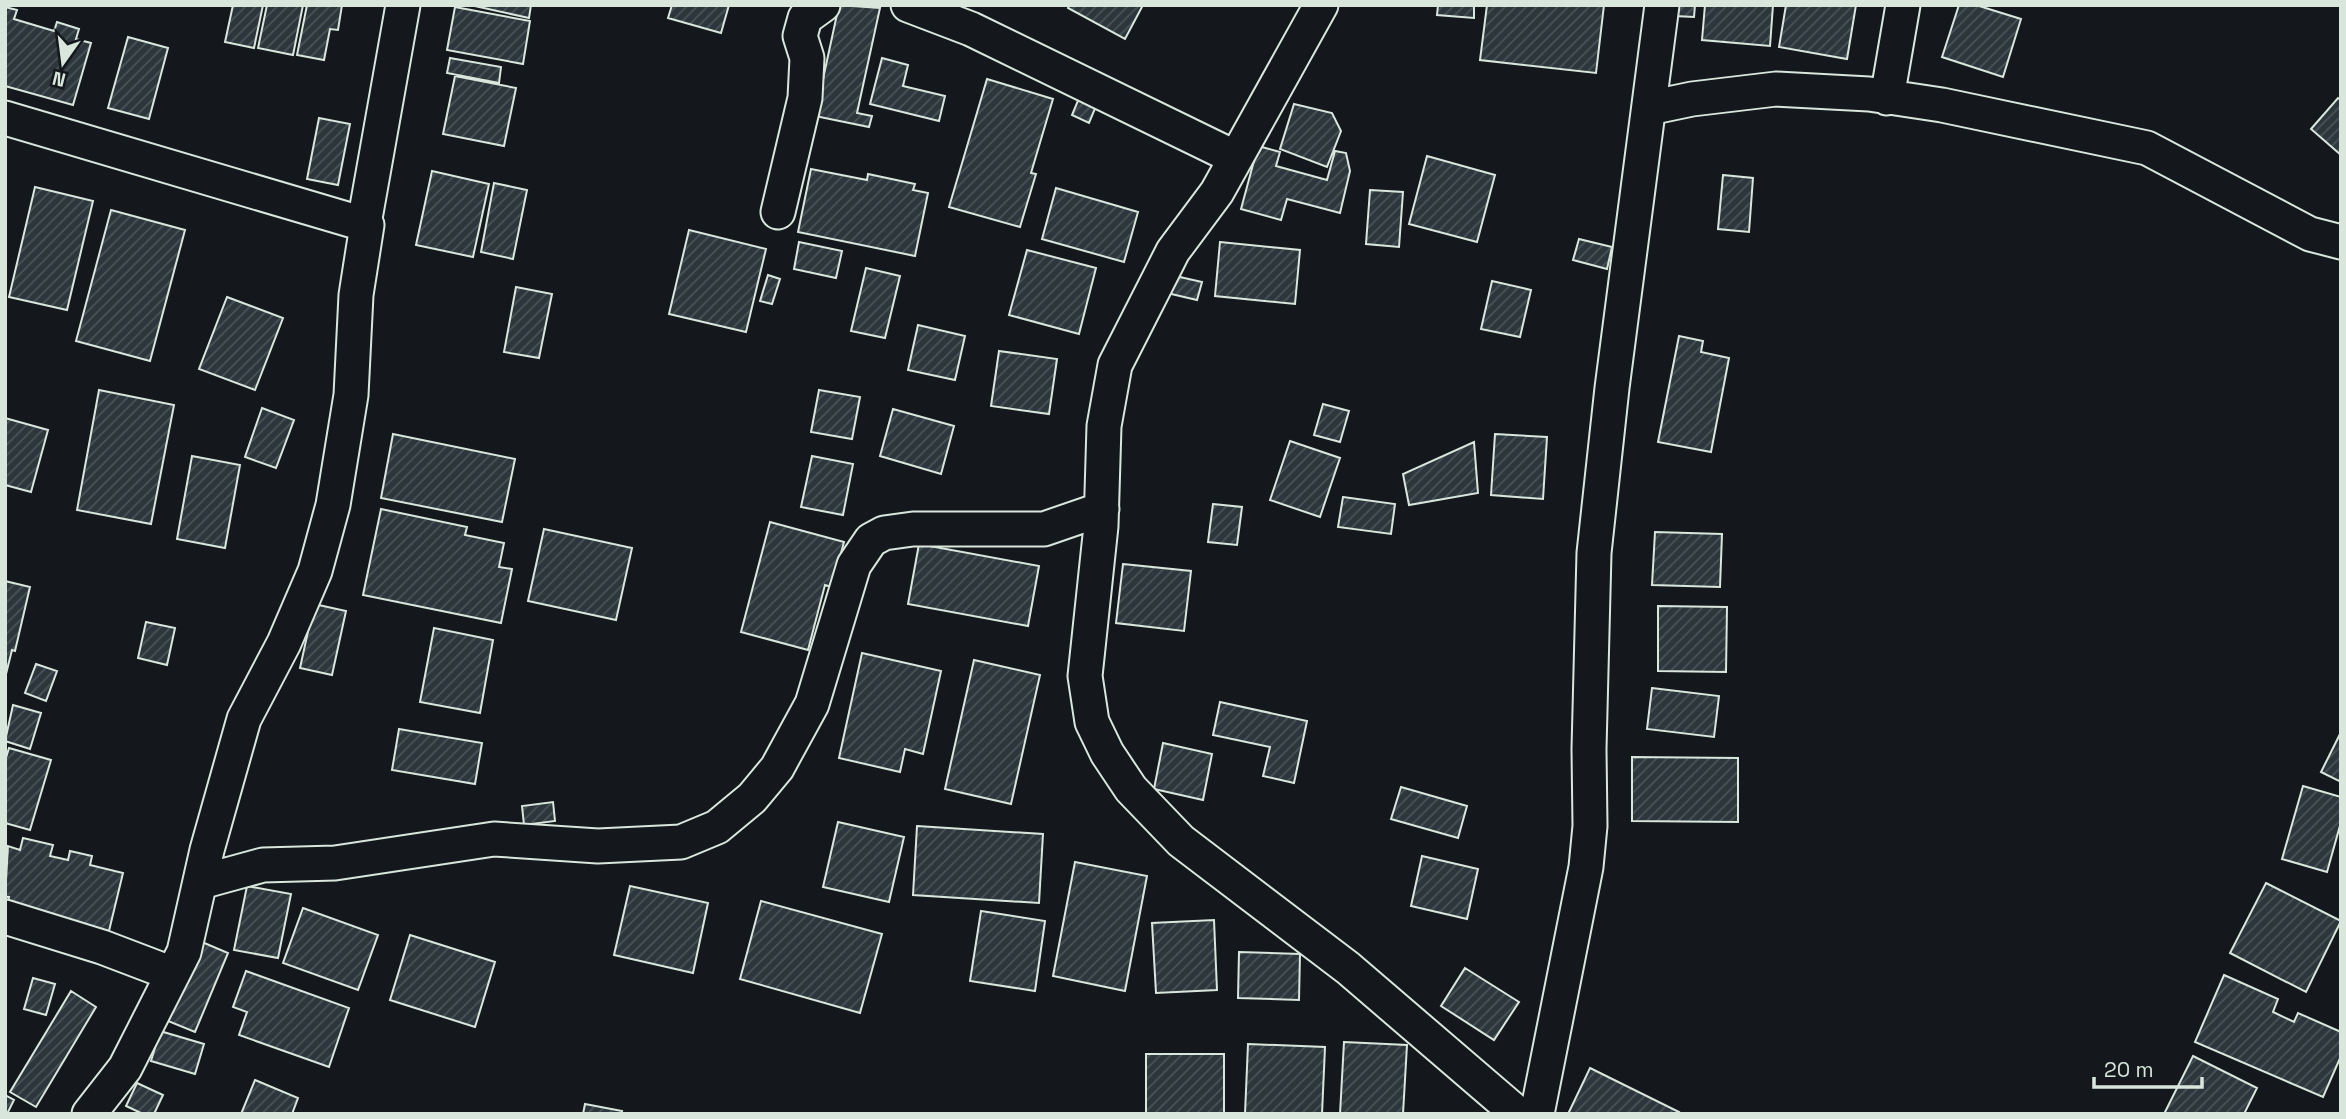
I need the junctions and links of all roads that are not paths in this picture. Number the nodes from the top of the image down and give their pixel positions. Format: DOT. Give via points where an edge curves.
graph roads {
  1 [pos="403,5"];
  2 [pos="822,5"];
  3 [pos="1321,5"];
  4 [pos="1662,5"];
  5 [pos="1903,5"];
  6 [pos="921,8"];
  7 [pos="1887,98"];
  8 [pos="1649,108"];
  9 [pos="5,118"];
  10 [pos="1236,158"];
  11 [pos="778,212"];
  12 [pos="367,225"];
  13 [pos="2341,242"];
  14 [pos="1102,509"];
  15 [pos="201,882"];
  16 [pos="5,917"];
  17 [pos="173,974"];
  18 [pos="89,1114"];
  19 [pos="1518,1114"];
  20 [pos="1537,1114"];
  1 -- 12 [label="street"];
  2 -- 11 [label="street" via="805,18 800,37 807,58 804,98"];
  3 -- 10 [label="street"];
  4 -- 8 [label="street"];
  5 -- 7 [label="street"];
  6 -- 10 [label="street"];
  7 -- 8 [label="street" via="1776,89"];
  7 -- 13 [label="street" via="1941,104 2147,148 2310,234"];
  8 -- 20 [label="street" via="1594,553 1586,867"];
  9 -- 12 [label="street"];
  10 -- 14 [label="street" via="1174,251 1115,365 1104,426"];
  12 -- 15 [label="street" via="356,295 351,395 334,505 315,571 244,719"];
  14 -- 15 [label="street" via="1044,528 912,529 871,540 854,565 812,704 777,768 752,798 717,827 681,842 598,846 494,839 335,863 263,865"];
  14 -- 19 [label="street" via="1085,676 1093,722 1107,754 1131,789 1181,841 1348,968"];
  15 -- 17 [label="street" via="184,952"];
  16 -- 17 [label="street"];
  17 -- 18 [label="street" via="125,1068"];
}
